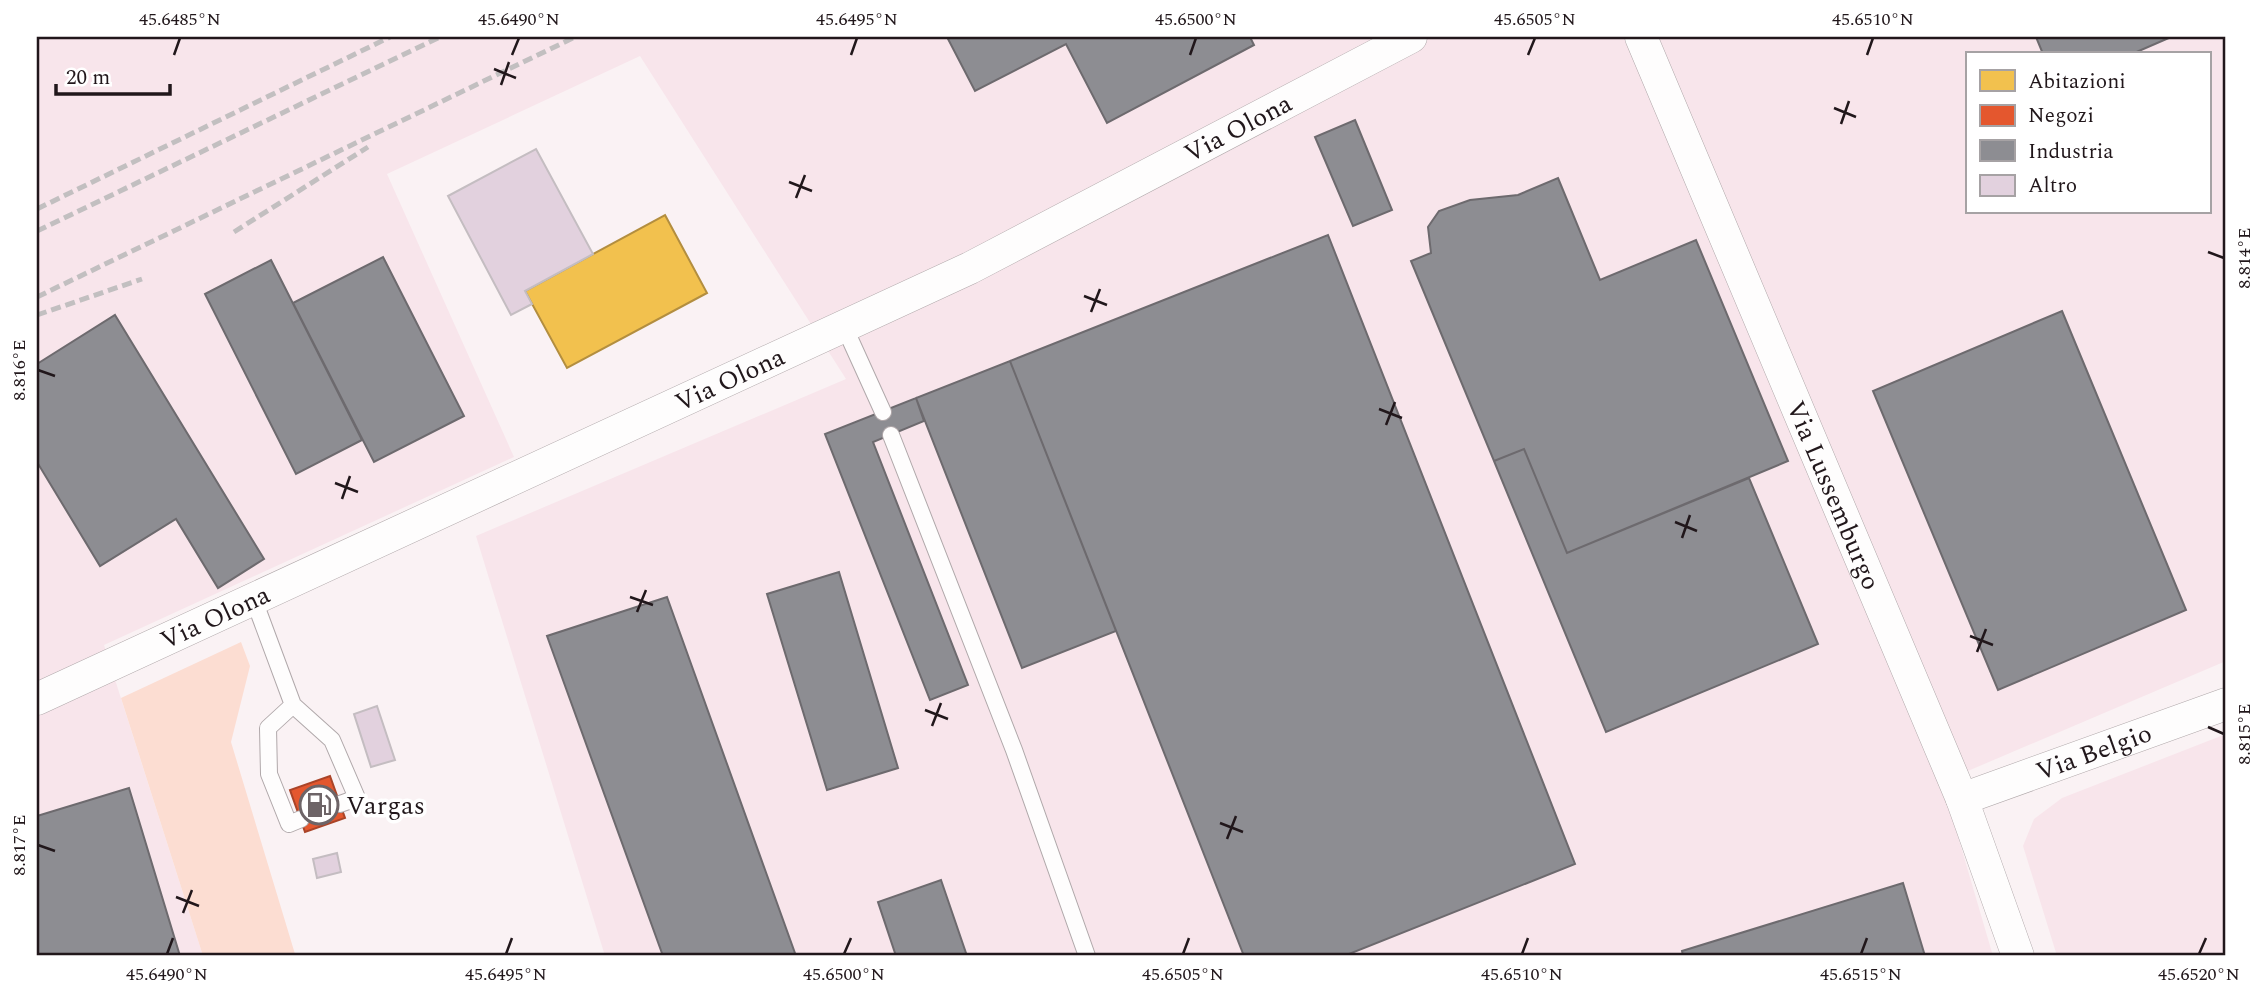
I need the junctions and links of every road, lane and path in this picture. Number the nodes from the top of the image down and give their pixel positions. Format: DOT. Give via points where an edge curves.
graph roads {
  1 [pos="1411,37"];
  2 [pos="1641,37"];
  3 [pos="844,326"];
  4 [pos="883,412"];
  5 [pos="891,435"];
  6 [pos="254,600"];
  7 [pos="37,699"];
  8 [pos="2226,704"];
  9 [pos="293,705"];
  10 [pos="1962,799"];
  11 [pos="340,804"];
  12 [pos="301,820"];
  13 [pos="1087,956"];
  14 [pos="2018,956"];
  1 -- 3 [label="street, Via Olona" via="970,268"];
  2 -- 10 [label="street, Via Lussemburgo"];
  3 -- 4 [label="lane"];
  3 -- 6 [label="street, Via Olona"];
  5 -- 13 [label="lane" via="1014,750"];
  6 -- 7 [label="street, Via Olona"];
  6 -- 9 [label="lane"];
  8 -- 10 [label="street, Via Belgio"];
  9 -- 11 [label="lane" via="332,740 357,798"];
  9 -- 12 [label="lane" via="268,728 269,774 289,824"];
  10 -- 14 [label="street, Via Lussemburgo"];
}
